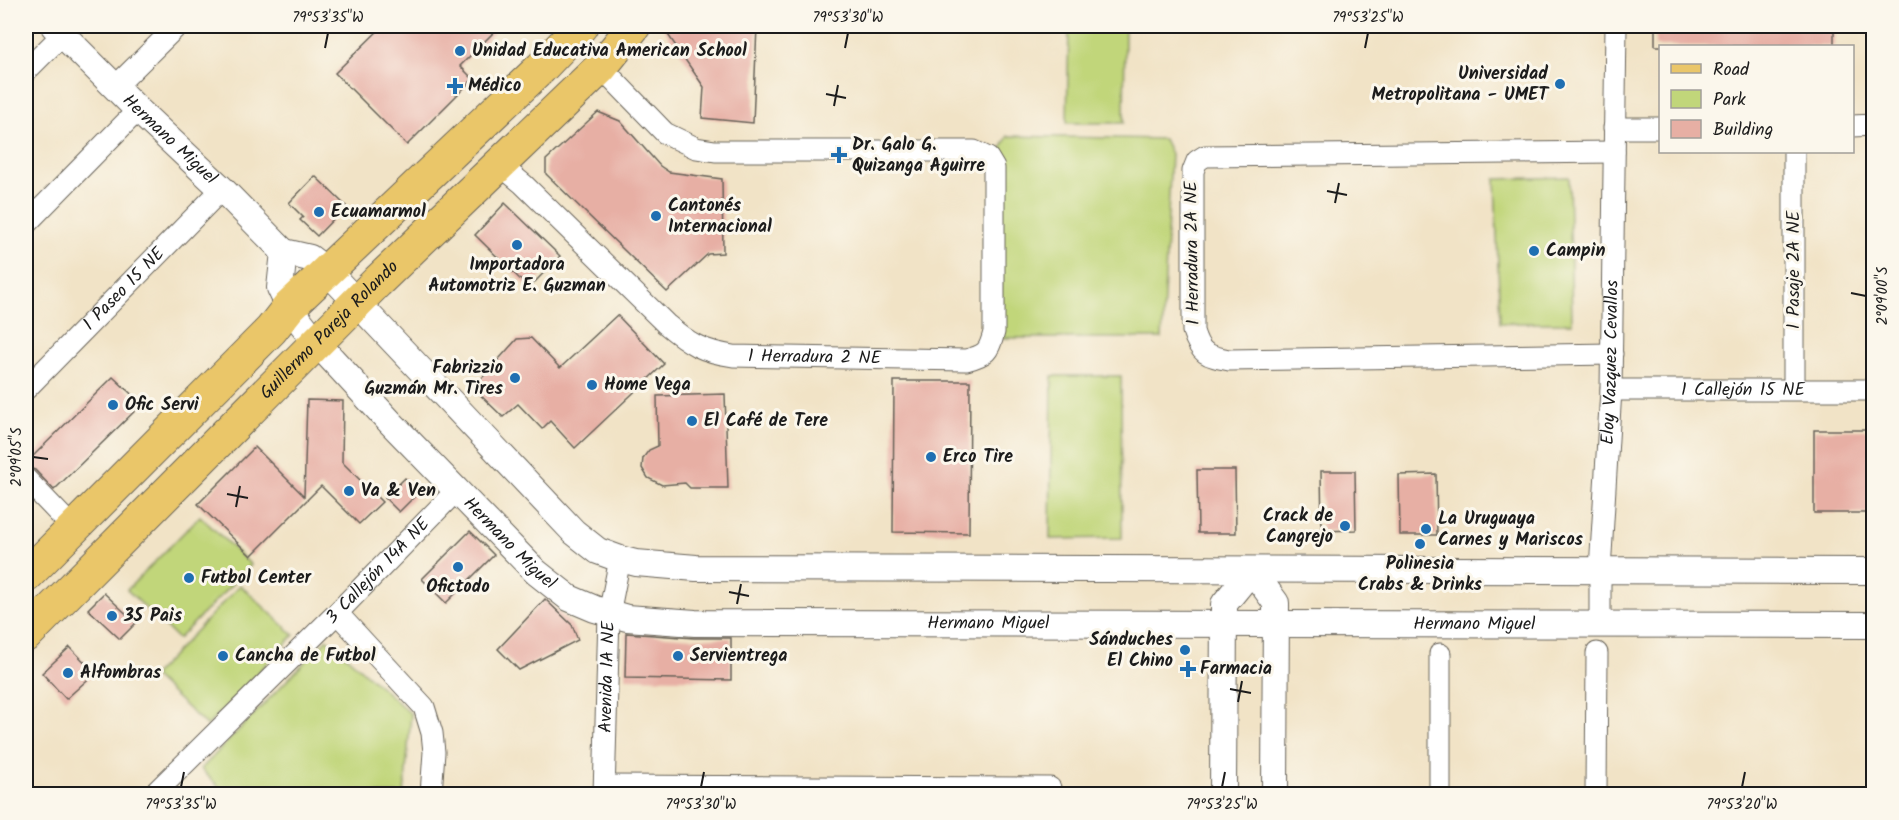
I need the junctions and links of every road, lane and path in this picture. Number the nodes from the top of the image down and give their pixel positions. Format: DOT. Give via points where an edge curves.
graph roads {
  1 [pos="177,26"];
  2 [pos="582,26"];
  3 [pos="634,26"];
  4 [pos="1616,26"];
  5 [pos="59,30"];
  6 [pos="601,67"];
  7 [pos="26,71"];
  8 [pos="115,87"];
  9 [pos="138,110"];
  10 [pos="1874,125"];
  11 [pos="1854,126"];
  12 [pos="1614,128"];
  13 [pos="1659,128"];
  14 [pos="1614,152"];
  15 [pos="1794,153"];
  16 [pos="500,165"];
  17 [pos="222,189"];
  18 [pos="26,224"];
  19 [pos="284,252"];
  20 [pos="328,272"];
  21 [pos="356,304"];
  22 [pos="289,307"];
  23 [pos="317,343"];
  24 [pos="1612,354"];
  25 [pos="26,389"];
  26 [pos="1794,389"];
  27 [pos="1611,390"];
  28 [pos="1874,390"];
  29 [pos="26,478"];
  30 [pos="448,499"];
  31 [pos="73,528"];
  32 [pos="620,559"];
  33 [pos="1251,570"];
  34 [pos="1600,570"];
  35 [pos="1874,571"];
  36 [pos="26,576"];
  37 [pos="337,613"];
  38 [pos="609,614"];
  39 [pos="1224,624"];
  40 [pos="1276,625"];
  41 [pos="1874,625"];
  42 [pos="1600,626"];
  43 [pos="26,635"];
  44 [pos="1597,653"];
  45 [pos="1440,654"];
  46 [pos="604,790"];
  47 [pos="1050,791"];
  48 [pos="154,795"];
  49 [pos="431,795"];
  50 [pos="1223,795"];
  51 [pos="1275,795"];
  52 [pos="1440,795"];
  53 [pos="1596,795"];
  1 -- 8 [label="street"];
  2 -- 20 [label="main road"];
  3 -- 6 [label="main road, Guillermo Pareja Rolando"];
  4 -- 12 [label="street, Eloy Vazquez Cevallos"];
  5 -- 7 [label="street"];
  5 -- 8 [label="street, Hermano Miguel"];
  6 -- 16 [label="main road, Guillermo Pareja Rolando"];
  6 -- 16 [label="street, 1 Herradura 2 NE" via="665,133 696,148 974,151 988,158 994,168 994,332 990,347 980,357 966,360 733,356 708,352 666,324"];
  8 -- 9 [label="street, Hermano Miguel"];
  9 -- 17 [label="street, Hermano Miguel"];
  9 -- 18 [label="street"];
  10 -- 11 [label="street"];
  12 -- 13 [label="street"];
  12 -- 14 [label="street, Eloy Vazquez Cevallos"];
  14 -- 24 [label="street, Eloy Vazquez Cevallos"];
  14 -- 24 [label="street, 1 Herradura 2A NE" via="1205,156 1197,161 1193,171 1193,332 1198,347 1210,356 1229,360"];
  15 -- 26 [label="street, 1 Pasaje 2A NE"];
  16 -- 21 [label="main road, Guillermo Pareja Rolando"];
  17 -- 19 [label="street, Hermano Miguel"];
  17 -- 25 [label="street, 1 Paseo 15 NE"];
  19 -- 20 [label="street, Hermano Miguel" via="310,258"];
  19 -- 22 [label="street, Hermano Miguel" via="280,288"];
  20 -- 21 [label="street, Hermano Miguel"];
  20 -- 22 [label="main road"];
  21 -- 23 [label="main road, Guillermo Pareja Rolando"];
  21 -- 32 [label="street, Hermano Miguel" via="574,532 598,551"];
  22 -- 23 [label="street, Hermano Miguel"];
  22 -- 31 [label="main road" via="271,330"];
  23 -- 38 [label="street, Hermano Miguel" via="536,572 570,598"];
  23 -- 43 [label="main road, Guillermo Pareja Rolando"];
  24 -- 27 [label="street, Eloy Vazquez Cevallos"];
  26 -- 27 [label="street, 1 Callejón 15 NE"];
  26 -- 28 [label="street, 1 Callejón 15 NE"];
  27 -- 34 [label="street, Eloy Vazquez Cevallos"];
  29 -- 31 [label="street"];
  30 -- 37 [label="street, 3 Callejón 14A NE"];
  31 -- 36 [label="main road"];
  32 -- 33 [label="street, Hermano Miguel" via="636,564 696,568"];
  32 -- 38 [label="street, Avenida 1A NE"];
  33 -- 34 [label="street, Hermano Miguel"];
  33 -- 39 [label="street" via="1224,604"];
  33 -- 40 [label="street" via="1276,603"];
  34 -- 35 [label="street, Hermano Miguel"];
  34 -- 42 [label="street, Eloy Vazquez Cevallos"];
  37 -- 48 [label="street, 3 Callejón 14A NE"];
  37 -- 49 [label="street" via="424,707 434,752"];
  38 -- 39 [label="street, Hermano Miguel" via="695,623"];
  38 -- 46 [label="street, Avenida 1A NE"];
  39 -- 40 [label="street, Hermano Miguel"];
  39 -- 50 [label="street"];
  40 -- 42 [label="street, Hermano Miguel"];
  40 -- 51 [label="street"];
  41 -- 42 [label="street, Hermano Miguel"];
  44 -- 53 [label="street"];
  45 -- 52 [label="street"];
  46 -- 47 [label="street"];
}
